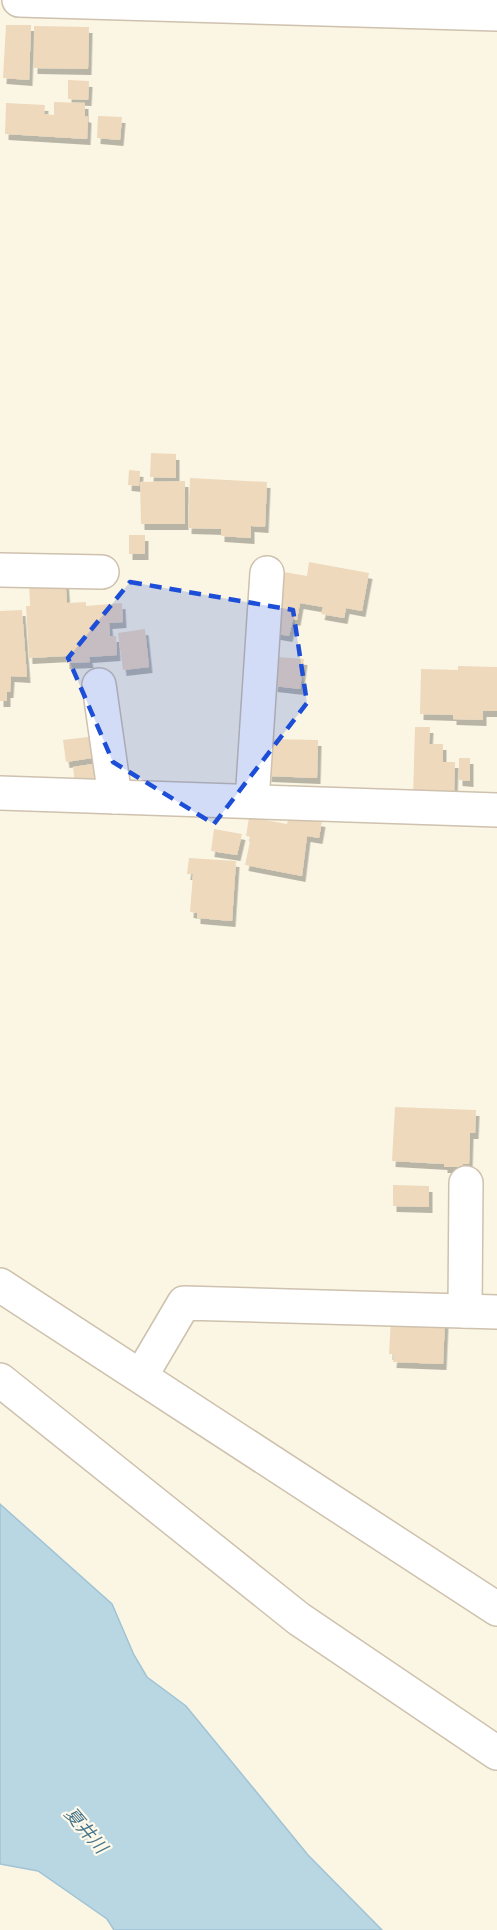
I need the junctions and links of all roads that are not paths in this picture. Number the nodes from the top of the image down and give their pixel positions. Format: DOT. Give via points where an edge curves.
graph roads {
  1 [pos="19,0"];
  2 [pos="497,14"];
  3 [pos="0,570"];
  4 [pos="102,572"];
  5 [pos="267,573"];
  6 [pos="99,685"];
  7 [pos="0,793"];
  8 [pos="115,797"];
  9 [pos="252,801"];
  10 [pos="497,810"];
  11 [pos="466,1182"];
  12 [pos="0,1285"];
  13 [pos="465,1311"];
  14 [pos="497,1312"];
  15 [pos="141,1376"];
  16 [pos="0,1380"];
  17 [pos="497,1609"];
  18 [pos="497,1753"];
  1 -- 2 [label="street"];
  3 -- 4 [label="street"];
  5 -- 9 [label="street"];
  6 -- 8 [label="street"];
  7 -- 8 [label="street"];
  8 -- 9 [label="street"];
  9 -- 10 [label="street"];
  11 -- 13 [label="street"];
  12 -- 15 [label="street"];
  13 -- 14 [label="street"];
  13 -- 15 [label="street" via="184,1303"];
  15 -- 17 [label="street"];
  16 -- 18 [label="street" via="299,1619"];
}
